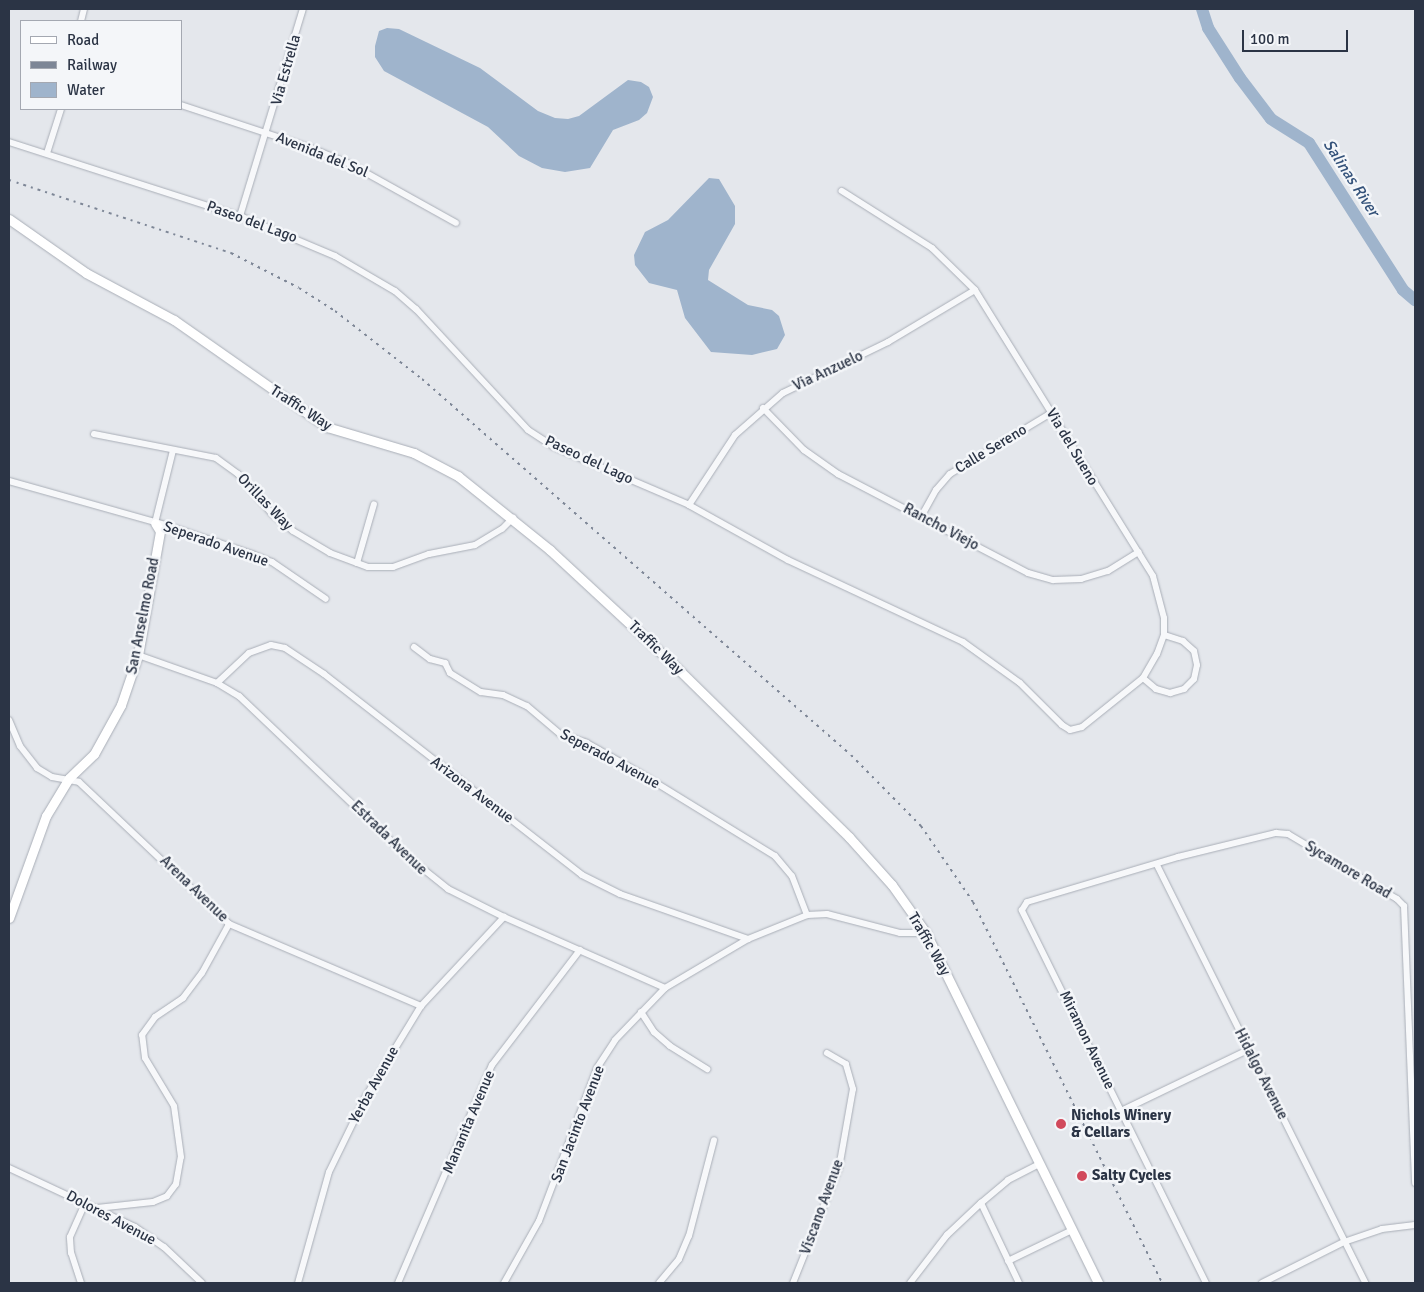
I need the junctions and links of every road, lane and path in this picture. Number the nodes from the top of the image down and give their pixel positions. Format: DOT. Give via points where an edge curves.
graph roads {
  1 [pos="303,9"];
  2 [pos="182,105"];
  3 [pos="61,110"];
  4 [pos="268,132"];
  5 [pos="9,142"];
  6 [pos="46,153"];
  7 [pos="842,191"];
  8 [pos="240,216"];
  9 [pos="9,219"];
  10 [pos="456,223"];
  11 [pos="975,290"];
  12 [pos="763,408"];
  13 [pos="1051,413"];
  14 [pos="94,434"];
  15 [pos="173,450"];
  16 [pos="9,481"];
  17 [pos="374,504"];
  18 [pos="689,505"];
  19 [pos="921,517"];
  20 [pos="512,518"];
  21 [pos="155,524"];
  22 [pos="1138,552"];
  23 [pos="357,563"];
  24 [pos="326,599"];
  25 [pos="1164,635"];
  26 [pos="414,647"];
  27 [pos="138,655"];
  28 [pos="1142,678"];
  29 [pos="217,683"];
  30 [pos="9,720"];
  31 [pos="69,778"];
  32 [pos="1157,865"];
  33 [pos="1023,905"];
  34 [pos="808,915"];
  35 [pos="504,917"];
  36 [pos="9,918"];
  37 [pos="229,924"];
  38 [pos="926,933"];
  39 [pos="748,939"];
  40 [pos="580,950"];
  41 [pos="665,988"];
  42 [pos="420,1006"];
  43 [pos="641,1012"];
  44 [pos="1248,1050"];
  45 [pos="827,1053"];
  46 [pos="707,1069"];
  47 [pos="1121,1111"];
  48 [pos="714,1140"];
  49 [pos="1040,1164"];
  50 [pos="9,1168"];
  51 [pos="1415,1183"];
  52 [pos="981,1203"];
  53 [pos="85,1204"];
  54 [pos="97,1208"];
  55 [pos="1415,1225"];
  56 [pos="1072,1230"];
  57 [pos="1344,1242"];
  58 [pos="1008,1261"];
  59 [pos="81,1283"];
  60 [pos="202,1283"];
  61 [pos="298,1283"];
  62 [pos="398,1283"];
  63 [pos="504,1283"];
  64 [pos="659,1283"];
  65 [pos="793,1283"];
  66 [pos="910,1283"];
  67 [pos="1019,1283"];
  68 [pos="1098,1283"];
  69 [pos="1206,1283"];
  70 [pos="1262,1283"];
  71 [pos="1365,1283"];
  1 -- 4 [label="street, Via Estrella"];
  2 -- 4 [label="street, Avenida del Sol"];
  3 -- 6 [label="street"];
  4 -- 8 [label="street, Via Estrella"];
  4 -- 10 [label="street, Avenida del Sol" via="352,165"];
  5 -- 6 [label="street, Paseo del Lago"];
  6 -- 8 [label="street, Paseo del Lago"];
  7 -- 11 [label="street, Via del Sueno" via="932,248"];
  8 -- 18 [label="street, Paseo del Lago" via="335,256 394,291 432,325 528,430 547,442"];
  9 -- 20 [label="street, Traffic Way" via="86,273 174,320 319,422 340,433 430,459 458,476"];
  11 -- 12 [label="street, Via Anzuelo" via="888,342 801,382"];
  11 -- 13 [label="street, Via del Sueno"];
  12 -- 18 [label="street, Via Anzuelo" via="722,452"];
  12 -- 19 [label="street, Rancho Viejo" via="788,436 820,463"];
  13 -- 19 [label="street, Calle Sereno" via="950,474 936,490"];
  13 -- 22 [label="street, Via del Sueno"];
  14 -- 15 [label="street, Orillas Way" via="133,439"];
  15 -- 21 [label="street" via="161,512"];
  15 -- 23 [label="street, Orillas Way" via="197,452 223,462 238,474 282,524 313,545"];
  16 -- 21 [label="street, Seperado Avenue"];
  17 -- 23 [label="street"];
  18 -- 28 [label="street, Paseo del Lago" via="788,560 963,642 1020,683 1070,730 1082,727"];
  19 -- 22 [label="street, Rancho Viejo" via="1020,569 1053,580 1081,579 1099,574"];
  20 -- 23 [label="street, Orillas Way" via="481,542 463,548 429,554 393,567 374,568"];
  20 -- 38 [label="street, Traffic Way" via="672,663 849,837 892,885"];
  21 -- 24 [label="street, Seperado Avenue" via="272,562"];
  21 -- 27 [label="street, San Anselmo Road" via="160,532"];
  22 -- 25 [label="street, Via del Sueno" via="1159,590"];
  25 -- 28 [label="street"];
  25 -- 28 [label="street" via="1183,641 1194,651 1198,665 1194,679 1184,689 1170,693 1156,689"];
  26 -- 34 [label="street, Seperado Avenue" via="430,659 445,663 450,673 482,692 503,695 527,706 560,734 587,743 625,764 775,856 792,876"];
  27 -- 29 [label="street, Estrada Avenue"];
  27 -- 31 [label="street, San Anselmo Road" via="116,719 94,754"];
  29 -- 35 [label="street, Estrada Avenue" via="263,717 433,879"];
  29 -- 39 [label="street, Arizona Avenue" via="257,649 271,645 285,648 324,674 582,875 620,894"];
  30 -- 31 [label="street, Arena Avenue" via="20,746 37,768 52,777"];
  31 -- 36 [label="street, San Anselmo Road" via="39,831"];
  31 -- 37 [label="street, Arena Avenue" via="79,782 122,820"];
  32 -- 33 [label="street, Sycamore Road"];
  32 -- 44 [label="street, Hidalgo Avenue"];
  32 -- 51 [label="street, Sycamore Road" via="1242,840 1276,833 1288,834 1404,906"];
  33 -- 47 [label="street, Miramon Avenue"];
  34 -- 38 [label="street, San Jacinto Avenue" via="827,914 900,933"];
  34 -- 39 [label="street, San Jacinto Avenue"];
  35 -- 40 [label="street, Estrada Avenue"];
  35 -- 42 [label="street, Yerba Avenue"];
  37 -- 42 [label="street, Arena Avenue"];
  37 -- 54 [label="street" via="202,973 183,998 155,1017 142,1035 145,1058 174,1106 181,1157 176,1184 167,1196 154,1202"];
  38 -- 49 [label="street, Traffic Way"];
  39 -- 41 [label="street, San Jacinto Avenue"];
  40 -- 41 [label="street, Estrada Avenue"];
  40 -- 62 [label="street, Mananita Avenue" via="492,1065"];
  41 -- 43 [label="street, San Jacinto Avenue"];
  42 -- 61 [label="street, Yerba Avenue" via="366,1096 329,1172"];
  43 -- 46 [label="street" via="654,1032 670,1046"];
  43 -- 63 [label="street, San Jacinto Avenue" via="615,1040 597,1068 539,1221"];
  44 -- 47 [label="street"];
  44 -- 57 [label="street, Hidalgo Avenue"];
  45 -- 65 [label="street, Viscano Avenue" via="846,1064 853,1089 839,1168"];
  47 -- 69 [label="street, Miramon Avenue"];
  48 -- 64 [label="street" via="689,1236 679,1259"];
  49 -- 52 [label="street" via="1008,1180"];
  49 -- 56 [label="street, Traffic Way"];
  50 -- 53 [label="street, Dolores Avenue"];
  52 -- 58 [label="street"];
  52 -- 66 [label="street" via="947,1235"];
  53 -- 54 [label="street, Dolores Avenue"];
  53 -- 59 [label="street" via="70,1237 71,1253"];
  54 -- 60 [label="street, Dolores Avenue" via="151,1238"];
  55 -- 57 [label="street" via="1382,1229"];
  56 -- 58 [label="street"];
  56 -- 68 [label="street, Traffic Way"];
  57 -- 70 [label="street"];
  57 -- 71 [label="street, Hidalgo Avenue"];
  58 -- 67 [label="street"];
}
